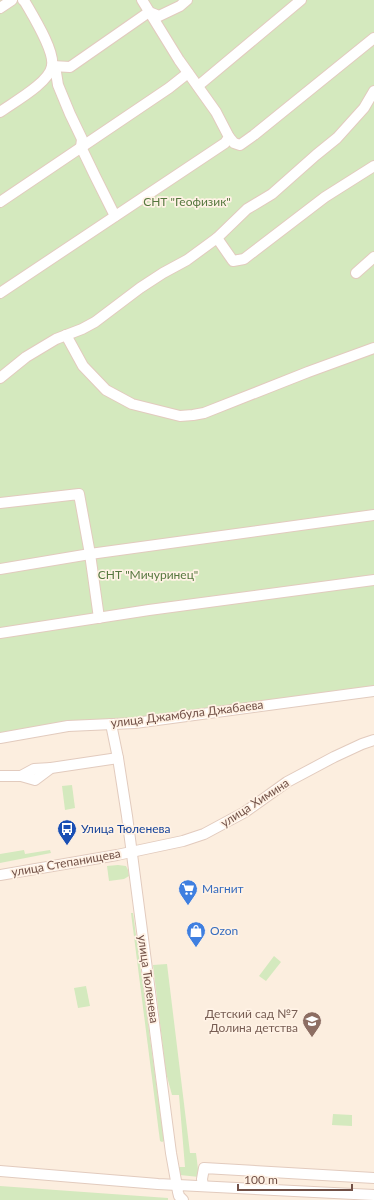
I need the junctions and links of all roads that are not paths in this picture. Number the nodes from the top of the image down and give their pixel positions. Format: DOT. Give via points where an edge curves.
graph roads {
  1 [pos="12,0"];
  2 [pos="23,0"];
  3 [pos="142,0"];
  4 [pos="186,0"];
  5 [pos="301,0"];
  6 [pos="0,8"];
  7 [pos="149,12"];
  8 [pos="374,38"];
  9 [pos="54,66"];
  10 [pos="188,73"];
  11 [pos="198,86"];
  12 [pos="374,91"];
  13 [pos="0,112"];
  14 [pos="229,137"];
  15 [pos="81,147"];
  16 [pos="374,166"];
  17 [pos="0,202"];
  18 [pos="115,216"];
  19 [pos="217,238"];
  20 [pos="374,256"];
  21 [pos="356,273"];
  22 [pos="0,293"];
  23 [pos="66,335"];
  24 [pos="374,348"];
  25 [pos="0,378"];
  26 [pos="0,503"];
  27 [pos="374,515"];
  28 [pos="90,554"];
  29 [pos="0,569"];
  30 [pos="374,580"];
  31 [pos="99,618"];
  32 [pos="0,633"];
  33 [pos="374,691"];
  34 [pos="111,724"];
  35 [pos="0,738"];
  36 [pos="374,740"];
  37 [pos="118,758"];
  38 [pos="0,776"];
  39 [pos="131,852"];
  40 [pos="0,874"];
  41 [pos="0,1171"];
  42 [pos="374,1178"];
  43 [pos="177,1185"];
  44 [pos="203,1186"];
  45 [pos="374,1195"];
  46 [pos="183,1200"];
  1 -- 6 [label="street"];
  2 -- 9 [label="street" via="46,40"];
  3 -- 7 [label="street"];
  4 -- 7 [label="street" via="180,6 159,16"];
  5 -- 11 [label="street"];
  7 -- 9 [label="street" via="70,67"];
  7 -- 10 [label="street"];
  8 -- 14 [label="street" via="245,142 240,145"];
  9 -- 13 [label="street" via="33,90"];
  9 -- 15 [label="street" via="58,85 82,139"];
  10 -- 11 [label="street"];
  10 -- 15 [label="street"];
  11 -- 14 [label="street"];
  12 -- 19 [label="street" via="364,108 337,138 272,194 247,209"];
  14 -- 18 [label="street" via="225,143"];
  15 -- 17 [label="street"];
  15 -- 18 [label="street"];
  16 -- 19 [label="street" via="325,197 244,259 233,260"];
  18 -- 22 [label="street"];
  19 -- 23 [label="street" via="187,260 146,284 95,322"];
  20 -- 21 [label="street"];
  23 -- 24 [label="street" via="84,366 106,390 132,404 180,416 204,413"];
  23 -- 25 [label="street" via="26,357"];
  26 -- 28 [label="street" via="79,494"];
  27 -- 28 [label="street"];
  28 -- 29 [label="street"];
  28 -- 31 [label="street"];
  30 -- 31 [label="street"];
  31 -- 32 [label="street"];
  33 -- 34 [label="street, улица Джамбула Джабаева" via="160,720"];
  34 -- 35 [label="street, улица Джамбула Джабаева" via="68,726"];
  34 -- 37 [label="street, улица Тюленева"];
  36 -- 39 [label="street, улица Химина" via="348,750 287,782 245,812 204,834"];
  37 -- 38 [label="street" via="50,768 35,780 21,776"];
  37 -- 39 [label="street, улица Тюленева"];
  39 -- 40 [label="street, улица Степанищева"];
  39 -- 43 [label="street, улица Тюленева"];
  41 -- 43 [label="street"];
  42 -- 44 [label="street" via="204,1168"];
  43 -- 44 [label="street"];
  43 -- 46 [label="street, улица Тюленева" via="179,1196"];
  44 -- 45 [label="street"];
}
